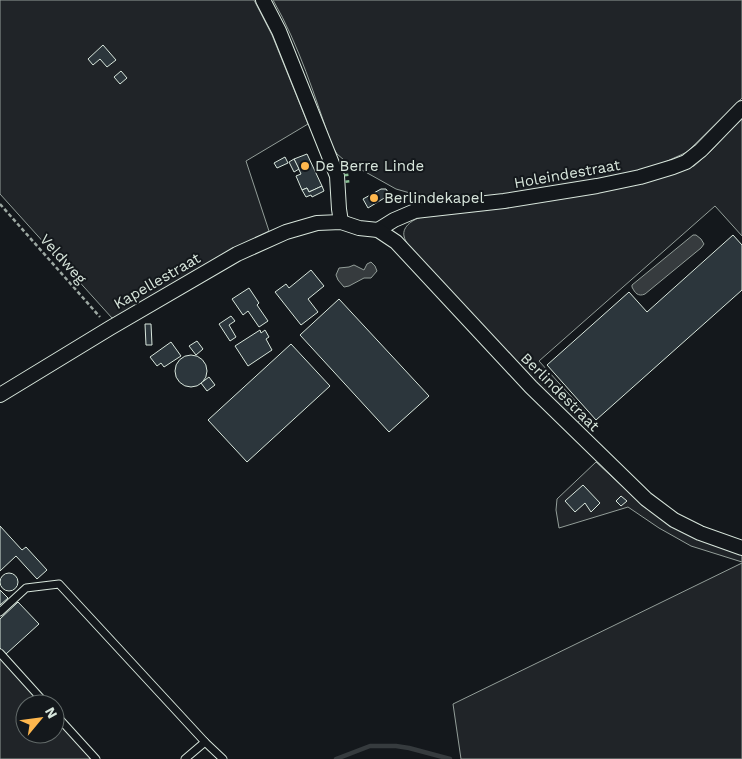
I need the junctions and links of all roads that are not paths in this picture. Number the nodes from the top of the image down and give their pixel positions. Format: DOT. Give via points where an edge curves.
graph roads {
  1 [pos="263,0"];
  2 [pos="742,108"];
  3 [pos="341,222"];
  4 [pos="378,230"];
  5 [pos="0,395"];
  6 [pos="742,548"];
  7 [pos="0,612"];
  8 [pos="0,653"];
  9 [pos="37,694"];
  10 [pos="65,725"];
  11 [pos="205,742"];
  12 [pos="96,759"];
  13 [pos="185,759"];
  14 [pos="223,759"];
  1 -- 3 [label="street" via="279,31 337,176"];
  2 -- 4 [label="street, Holeindestraat" via="701,150 673,167 579,189 415,211"];
  3 -- 4 [label="street, Kapellestraat"];
  3 -- 5 [label="street, Kapellestraat" via="317,223 286,232 237,254"];
  4 -- 6 [label="street, Berlindestraat" via="396,242 531,387 646,499 674,520"];
  7 -- 11 [label="lane" via="26,588 59,584"];
  8 -- 9 [label="lane"];
  10 -- 12 [label="lane"];
  11 -- 13 [label="lane"];
  11 -- 14 [label="lane"];
}
